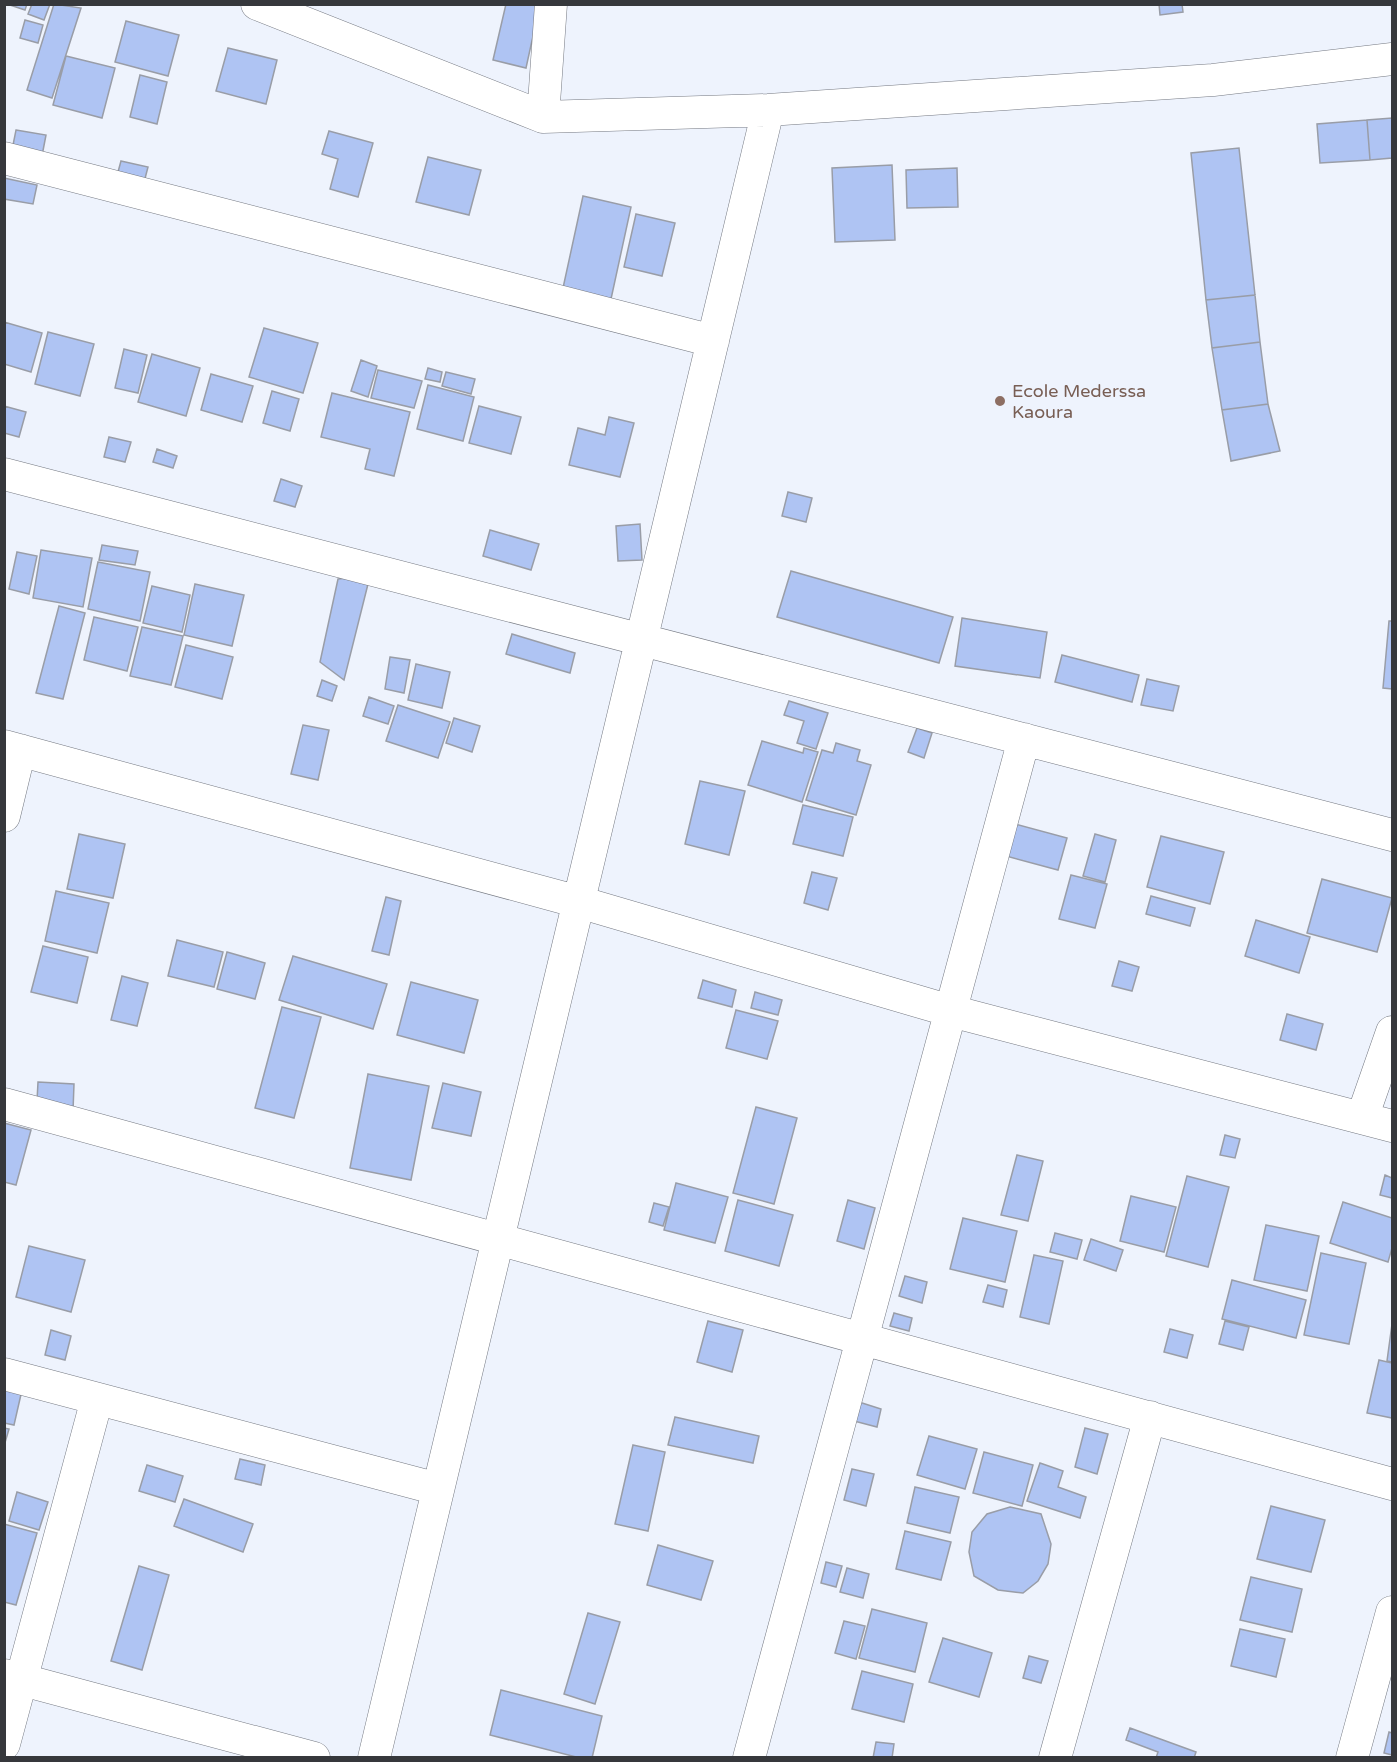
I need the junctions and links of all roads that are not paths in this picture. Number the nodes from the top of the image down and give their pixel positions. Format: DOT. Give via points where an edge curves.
graph roads {
  1 [pos="257,4"];
  2 [pos="551,4"];
  3 [pos="1392,59"];
  4 [pos="768,110"];
  5 [pos="543,117"];
  6 [pos="4,158"];
  7 [pos="713,341"];
  8 [pos="4,474"];
  9 [pos="641,640"];
  10 [pos="1024,739"];
  11 [pos="12,748"];
  12 [pos="4,816"];
  13 [pos="1392,835"];
  14 [pos="579,902"];
  15 [pos="951,1011"];
  16 [pos="1392,1032"];
  17 [pos="4,1104"];
  18 [pos="1362,1118"];
  19 [pos="1392,1126"];
  20 [pos="498,1239"];
  21 [pos="862,1339"];
  22 [pos="4,1374"];
  23 [pos="97,1399"];
  24 [pos="1150,1417"];
  25 [pos="1392,1484"];
  26 [pos="438,1489"];
  27 [pos="1392,1612"];
  28 [pos="13,1678"];
  29 [pos="4,1744"];
  30 [pos="314,1758"];
  31 [pos="374,1758"];
  32 [pos="750,1758"];
  33 [pos="1055,1758"];
  34 [pos="1353,1758"];
  1 -- 5 [label="street"];
  2 -- 5 [label="street"];
  3 -- 4 [label="street" via="1213,80"];
  4 -- 5 [label="street"];
  4 -- 7 [label="street"];
  6 -- 7 [label="street"];
  7 -- 9 [label="street"];
  8 -- 9 [label="street"];
  9 -- 10 [label="street"];
  9 -- 14 [label="street"];
  10 -- 13 [label="street"];
  10 -- 15 [label="street"];
  11 -- 12 [label="street"];
  11 -- 14 [label="street"];
  14 -- 15 [label="street"];
  14 -- 20 [label="street"];
  15 -- 18 [label="street"];
  15 -- 21 [label="street"];
  16 -- 18 [label="street"];
  17 -- 20 [label="street"];
  18 -- 19 [label="street"];
  20 -- 21 [label="street"];
  20 -- 26 [label="street"];
  21 -- 24 [label="street"];
  21 -- 32 [label="street"];
  22 -- 23 [label="street"];
  23 -- 26 [label="street"];
  23 -- 28 [label="street"];
  24 -- 25 [label="street"];
  24 -- 33 [label="street"];
  26 -- 31 [label="street"];
  27 -- 34 [label="street"];
  28 -- 29 [label="street"];
  28 -- 30 [label="street"];
}
